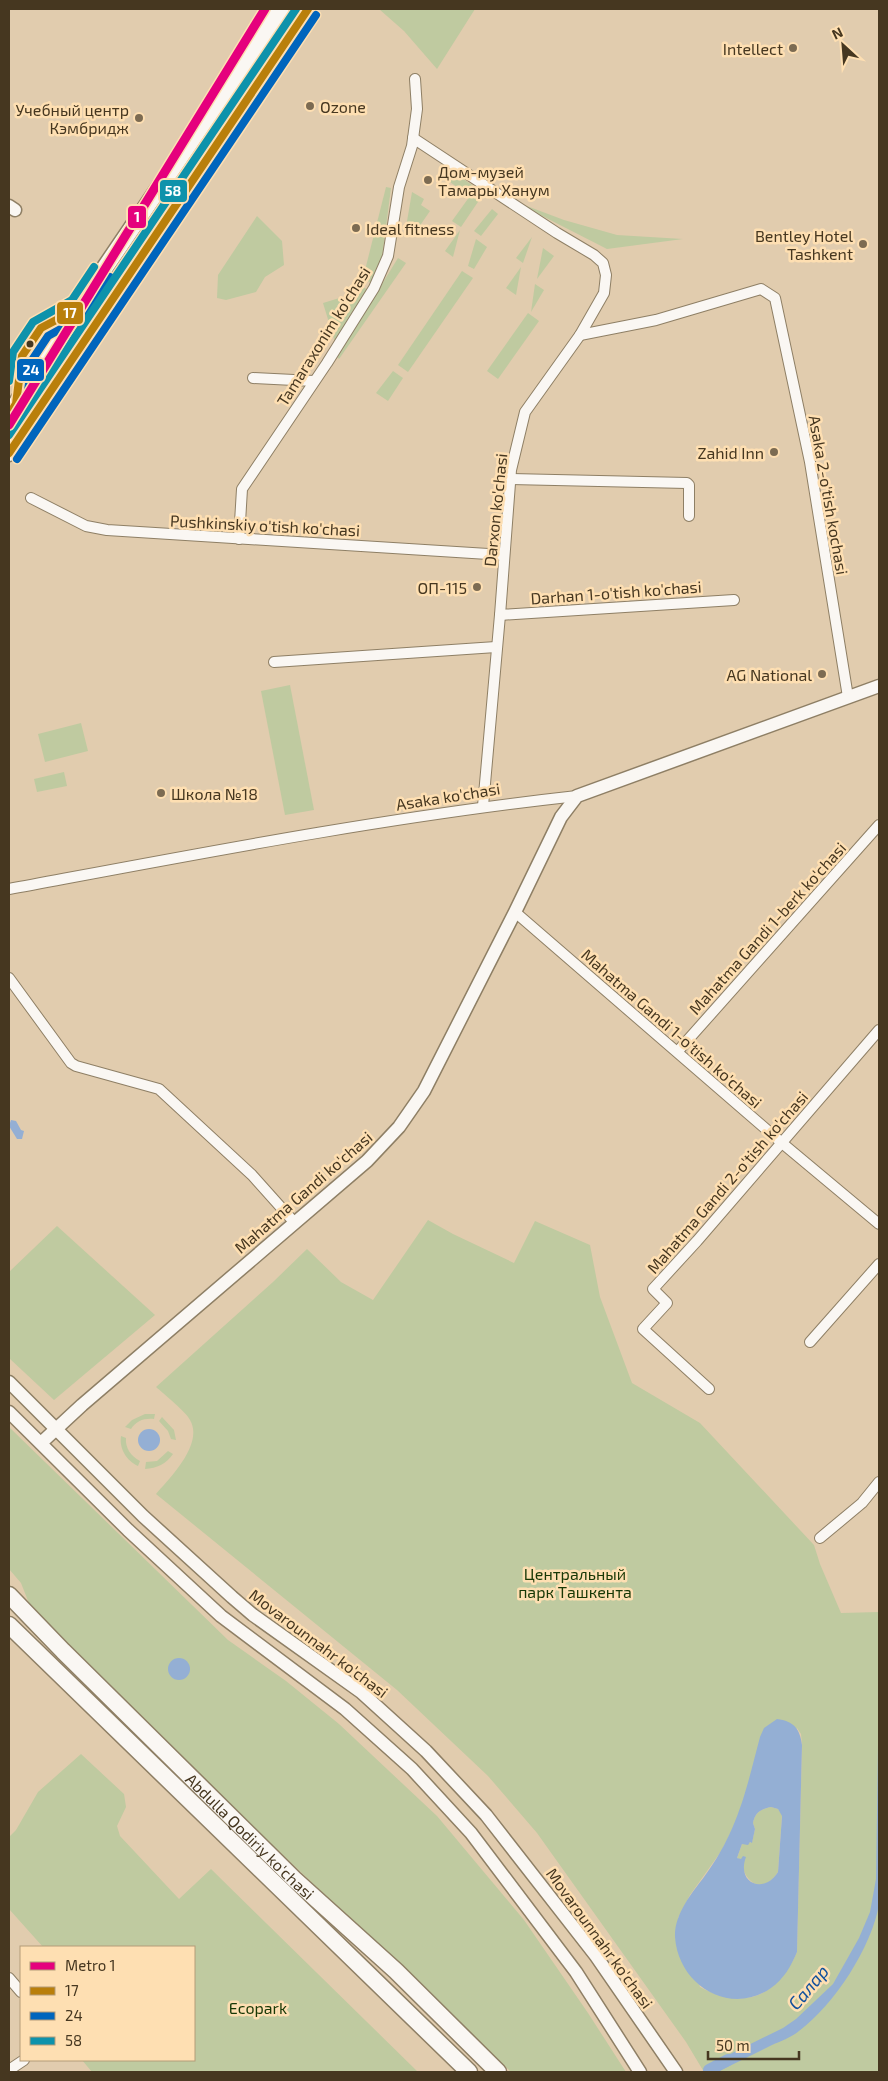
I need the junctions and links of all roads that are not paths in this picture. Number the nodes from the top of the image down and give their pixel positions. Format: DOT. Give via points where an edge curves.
graph roads {
  1 [pos="281,9"];
  2 [pos="308,9"];
  3 [pos="415,79"];
  4 [pos="413,138"];
  5 [pos="580,335"];
  6 [pos="254,378"];
  7 [pos="314,382"];
  8 [pos="9,415"];
  9 [pos="9,453"];
  10 [pos="511,479"];
  11 [pos="31,498"];
  12 [pos="689,516"];
  13 [pos="239,539"];
  14 [pos="504,556"];
  15 [pos="734,600"];
  16 [pos="500,615"];
  17 [pos="496,647"];
  18 [pos="274,662"];
  19 [pos="879,686"];
  20 [pos="848,697"];
  21 [pos="577,796"];
  22 [pos="483,806"];
  23 [pos="879,825"];
  24 [pos="9,889"];
  25 [pos="515,912"];
  26 [pos="9,978"];
  27 [pos="879,1031"];
  28 [pos="678,1052"];
  29 [pos="782,1143"];
  30 [pos="294,1222"];
  31 [pos="879,1224"];
  32 [pos="879,1264"];
  33 [pos="810,1342"];
  34 [pos="9,1382"];
  35 [pos="709,1389"];
  36 [pos="9,1412"];
  37 [pos="57,1428"];
  38 [pos="41,1443"];
  39 [pos="879,1482"];
  40 [pos="820,1538"];
  41 [pos="9,1595"];
  42 [pos="9,1625"];
  43 [pos="9,1978"];
  44 [pos="20,1991"];
  45 [pos="22,2061"];
  46 [pos="9,2070"];
  47 [pos="639,2071"];
  48 [pos="469,2072"];
  49 [pos="498,2072"];
  50 [pos="676,2072"];
  1 -- 8 [label="main road"];
  2 -- 9 [label="main road"];
  3 -- 4 [label="street, Tamaraxonim ko'chasi" via="417,109"];
  4 -- 5 [label="street, Darxon ko'chasi" via="603,263 606,287"];
  4 -- 7 [label="street, Tamaraxonim ko'chasi" via="399,187 388,256 374,288"];
  5 -- 10 [label="street, Darxon ko'chasi" via="525,412"];
  5 -- 20 [label="street, Asaka 2-o'tish kochasi" via="656,320 761,290 775,298 810,462"];
  6 -- 7 [label="street"];
  7 -- 13 [label="street, Tamaraxonim ko'chasi" via="242,490"];
  10 -- 12 [label="street" via="687,483 690,485"];
  10 -- 14 [label="street, Darxon ko'chasi"];
  11 -- 13 [label="street, Pushkinskiy o'tish ko'chasi" via="86,526 106,530"];
  13 -- 14 [label="street, Pushkinskiy o'tish ko'chasi"];
  14 -- 16 [label="street, Darxon ko'chasi"];
  15 -- 16 [label="street, Darhan 1-o'tish ko'chasi"];
  16 -- 17 [label="street, Darxon ko'chasi"];
  17 -- 18 [label="street"];
  17 -- 22 [label="street, Darxon ko'chasi"];
  19 -- 20 [label="street, Asaka ko'chasi"];
  20 -- 21 [label="street, Asaka ko'chasi"];
  21 -- 22 [label="street, Asaka ko'chasi"];
  21 -- 25 [label="street, Mahatma Gandi ko'chasi" via="561,816"];
  22 -- 24 [label="street, Asaka ko'chasi" via="272,840"];
  23 -- 28 [label="street, Mahatma Gandi 1-berk ko'chasi"];
  25 -- 28 [label="street, Mahatma Gandi 1-o'tish ko'chasi"];
  25 -- 30 [label="street, Mahatma Gandi ko'chasi" via="424,1091 399,1127 367,1161"];
  26 -- 30 [label="street" via="71,1063 159,1089 252,1175"];
  27 -- 29 [label="street, Mahatma Gandi 2-o'tish ko'chasi"];
  28 -- 29 [label="street, Mahatma Gandi 1-o'tish ko'chasi"];
  29 -- 31 [label="street, Mahatma Gandi 1-o'tish ko'chasi"];
  29 -- 35 [label="street, Mahatma Gandi 2-o'tish ko'chasi" via="653,1289 667,1303 643,1329"];
  30 -- 37 [label="street, Mahatma Gandi ko'chasi"];
  32 -- 33 [label="street"];
  34 -- 37 [label="street, Movarounnahr ko'chasi"];
  36 -- 38 [label="street"];
  37 -- 38 [label="street, Mahatma Gandi ko'chasi"];
  37 -- 50 [label="street, Movarounnahr ko'chasi" via="143,1516 232,1597 361,1692 426,1751 486,1815 596,1956"];
  38 -- 47 [label="street" via="221,1616 345,1709 412,1769 472,1833 576,1972"];
  39 -- 40 [label="street" via="862,1503"];
  41 -- 49 [label="main road, Abdulla Qodiriy ko'chasi" via="294,1879 396,1971"];
  42 -- 48 [label="main road, Abdulla Qodiriy ko'chasi"];
  43 -- 44 [label="street"];
  45 -- 46 [label="street"];
}
